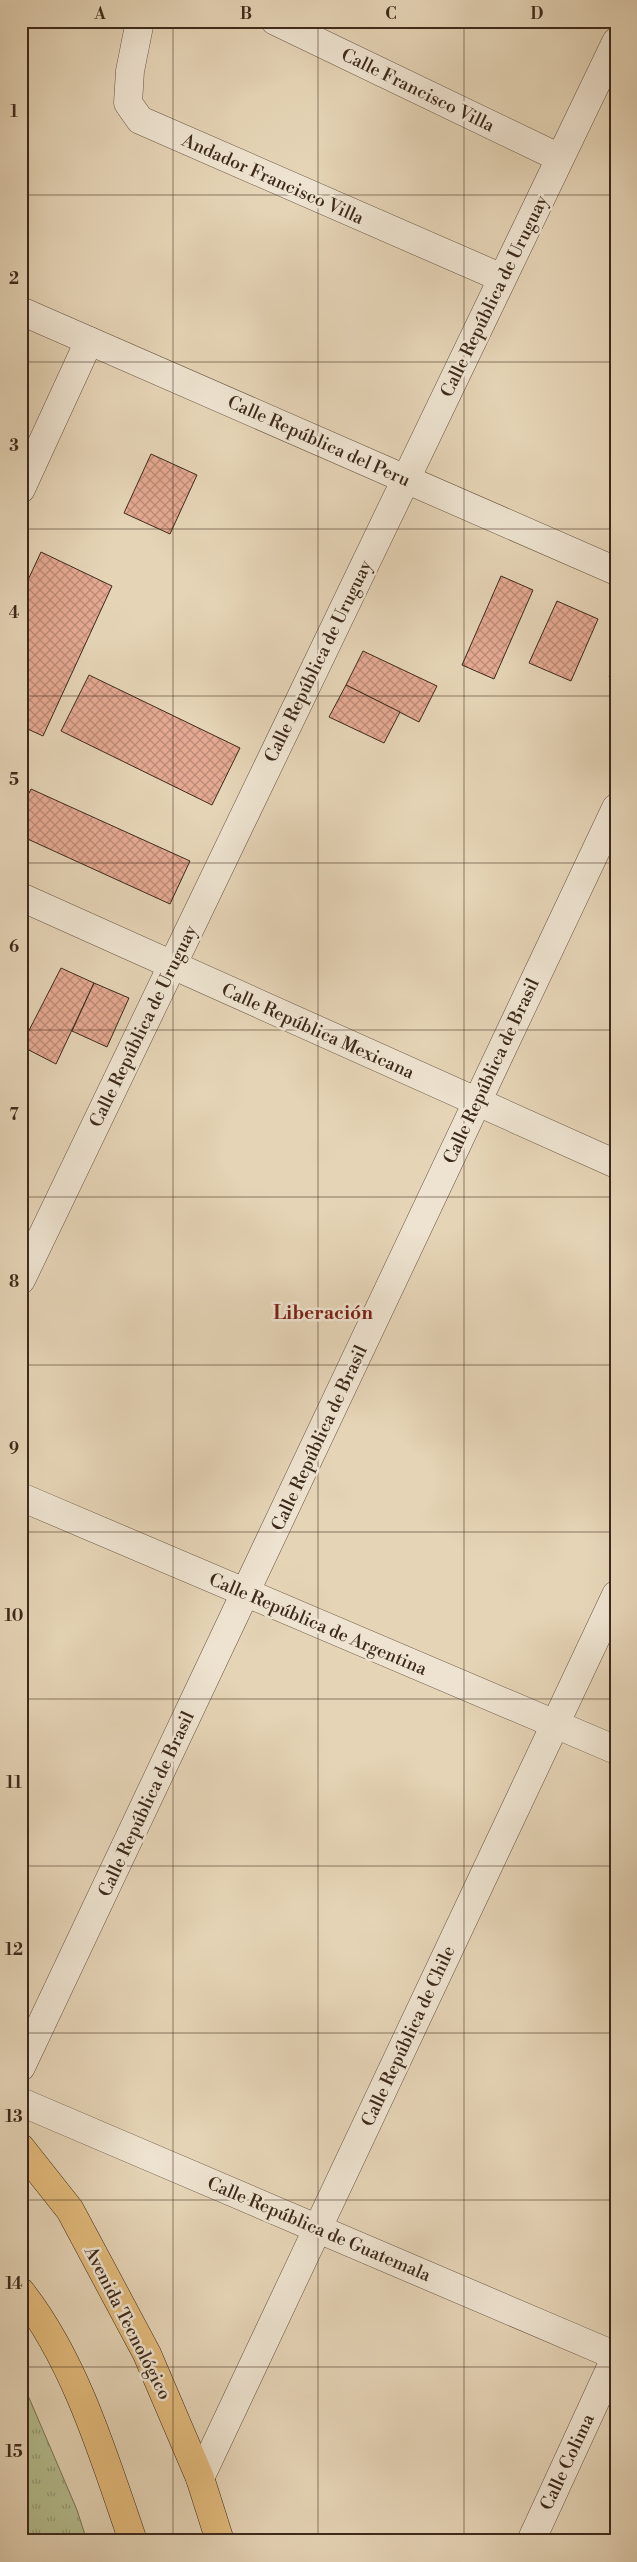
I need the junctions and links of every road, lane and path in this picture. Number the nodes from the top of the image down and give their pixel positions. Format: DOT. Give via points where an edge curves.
graph roads {
  1 [pos="140,21"];
  2 [pos="275,21"];
  3 [pos="616,42"];
  4 [pos="560,158"];
  5 [pos="502,278"];
  6 [pos="21,311"];
  7 [pos="89,340"];
  8 [pos="406,479"];
  9 [pos="21,489"];
  10 [pos="616,571"];
  11 [pos="616,808"];
  12 [pos="21,897"];
  13 [pos="172,965"];
  14 [pos="477,1102"];
  15 [pos="616,1164"];
  16 [pos="21,1280"];
  17 [pos="21,1497"];
  18 [pos="246,1593"];
  19 [pos="616,1595"];
  20 [pos="555,1724"];
  21 [pos="616,1750"];
  22 [pos="21,2067"];
  23 [pos="21,2102"];
  24 [pos="21,2148"];
  25 [pos="318,2228"];
  26 [pos="21,2292"];
  27 [pos="616,2356"];
  28 [pos="200,2478"];
  29 [pos="133,2541"];
  30 [pos="220,2541"];
  31 [pos="531,2541"];
  1 -- 5 [label="street, Andador Francisco Villa" via="130,71 128,103 140,120"];
  2 -- 4 [label="street, Calle Francisco Villa"];
  3 -- 4 [label="street, Calle República de Uruguay"];
  4 -- 5 [label="street, Calle República de Uruguay"];
  5 -- 8 [label="street, Calle República de Uruguay"];
  6 -- 7 [label="street, Calle República del Peru"];
  7 -- 8 [label="street, Calle República del Peru"];
  7 -- 9 [label="street"];
  8 -- 10 [label="street, Calle República del Peru"];
  8 -- 13 [label="street, Calle República de Uruguay"];
  11 -- 14 [label="street, Calle República de Brasil"];
  12 -- 13 [label="street, Calle República Mexicana"];
  13 -- 14 [label="street, Calle República Mexicana"];
  13 -- 16 [label="street, Calle República de Uruguay"];
  14 -- 15 [label="street, Calle República Mexicana"];
  14 -- 18 [label="street, Calle República de Brasil"];
  17 -- 18 [label="street, Calle República de Argentina"];
  18 -- 20 [label="street, Calle República de Argentina"];
  18 -- 22 [label="street, Calle República de Brasil"];
  19 -- 20 [label="street, Calle República de Chile"];
  20 -- 21 [label="street, Calle República de Argentina"];
  20 -- 25 [label="street, Calle República de Chile"];
  23 -- 25 [label="street, Calle República de Guatemala"];
  24 -- 28 [label="main road, Avenida Tecnológico" via="70,2210 147,2354"];
  25 -- 27 [label="street, Calle República de Guatemala"];
  25 -- 28 [label="street, Calle República de Chile"];
  26 -- 29 [label="main road" via="74,2380"];
  27 -- 31 [label="street, Calle Colima"];
  28 -- 30 [label="main road, Avenida Tecnológico"];
}
